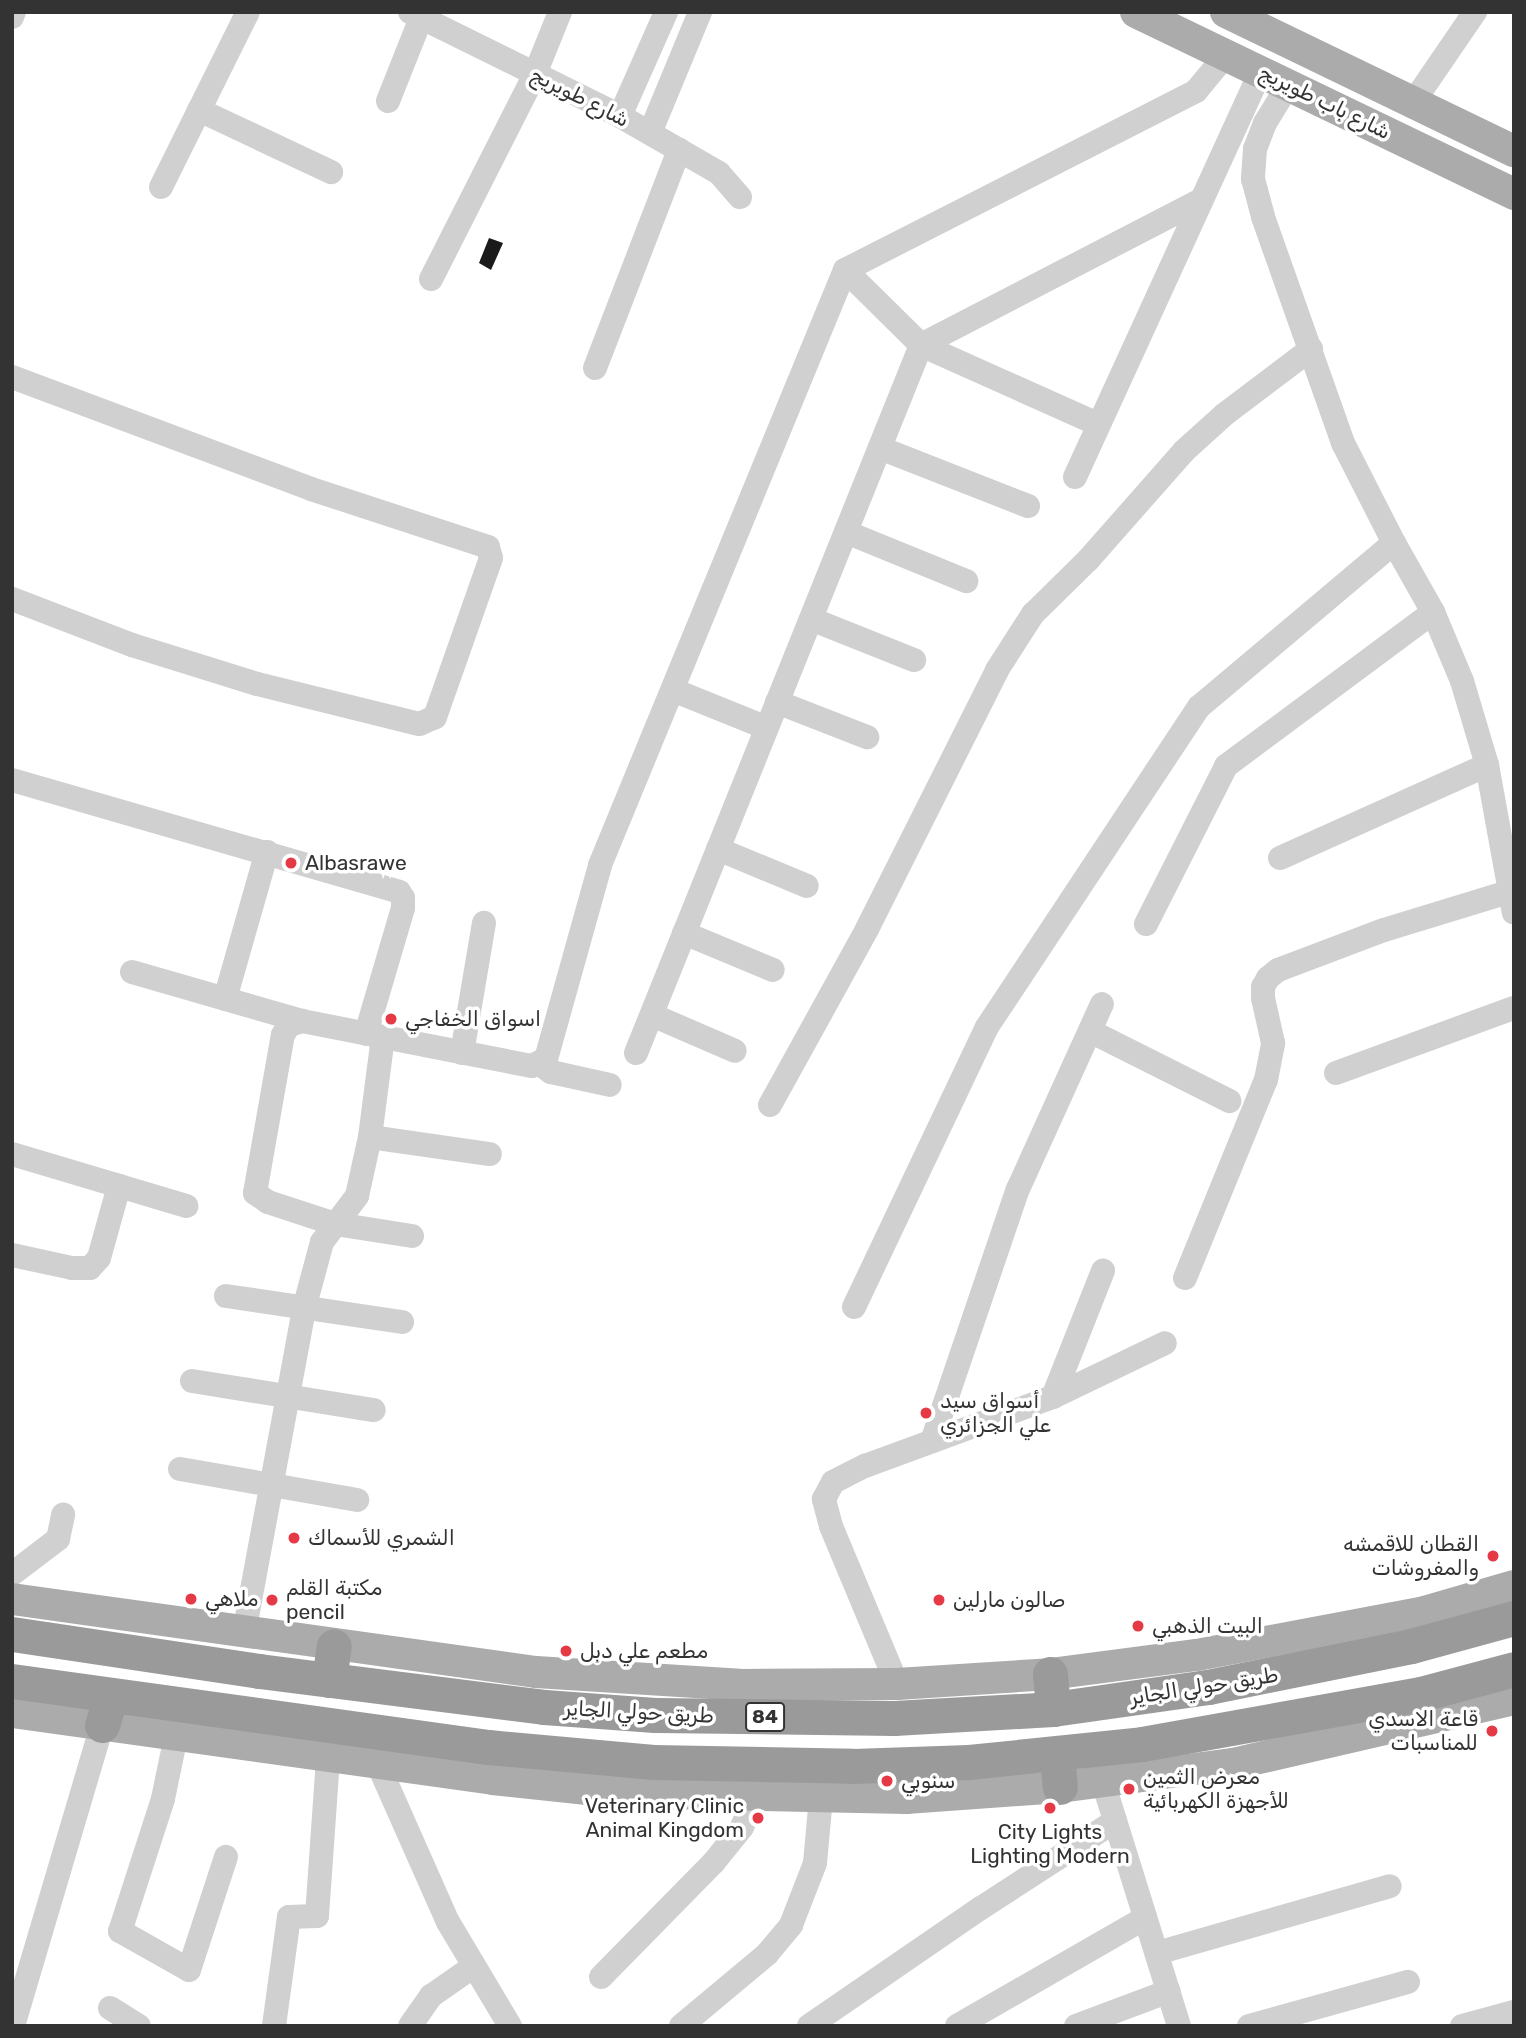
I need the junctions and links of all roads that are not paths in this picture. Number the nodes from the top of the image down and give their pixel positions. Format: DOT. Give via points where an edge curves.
graph roads {
  1 [pos="248,12"];
  2 [pos="561,12"];
  3 [pos="666,12"];
  4 [pos="700,12"];
  5 [pos="1136,12"];
  6 [pos="1475,12"];
  7 [pos="416,15"];
  8 [pos="1237,18"];
  9 [pos="457,23"];
  10 [pos="1310,54"];
  11 [pos="1240,62"];
  12 [pos="536,74"];
  13 [pos="1289,84"];
  14 [pos="388,101"];
  15 [pos="1412,104"];
  16 [pos="199,110"];
  17 [pos="620,116"];
  18 [pos="650,134"];
  19 [pos="679,150"];
  20 [pos="1514,151"];
  21 [pos="331,172"];
  22 [pos="161,187"];
  23 [pos="1514,194"];
  24 [pos="740,197"];
  25 [pos="1201,201"];
  26 [pos="845,271"];
  27 [pos="431,279"];
  28 [pos="920,345"];
  29 [pos="1311,349"];
  30 [pos="595,368"];
  31 [pos="12,377"];
  32 [pos="1098,424"];
  33 [pos="880,448"];
  34 [pos="1075,477"];
  35 [pos="1028,506"];
  36 [pos="846,532"];
  37 [pos="1394,543"];
  38 [pos="966,581"];
  39 [pos="12,598"];
  40 [pos="1433,612"];
  41 [pos="811,619"];
  42 [pos="914,660"];
  43 [pos="673,690"];
  44 [pos="777,702"];
  45 [pos="767,728"];
  46 [pos="867,737"];
  47 [pos="1487,765"];
  48 [pos="12,780"];
  49 [pos="718,849"];
  50 [pos="267,852"];
  51 [pos="1280,858"];
  52 [pos="807,886"];
  53 [pos="1511,903"];
  54 [pos="484,923"];
  55 [pos="1146,923"];
  56 [pos="684,933"];
  57 [pos="773,970"];
  58 [pos="132,972"];
  59 [pos="225,999"];
  60 [pos="1102,1004"];
  61 [pos="1514,1008"];
  62 [pos="652,1014"];
  63 [pos="302,1021"];
  64 [pos="1090,1031"];
  65 [pos="374,1036"];
  66 [pos="735,1051"];
  67 [pos="462,1053"];
  68 [pos="636,1053"];
  69 [pos="540,1064"];
  70 [pos="1336,1073"];
  71 [pos="610,1085"];
  72 [pos="1229,1101"];
  73 [pos="770,1105"];
  74 [pos="370,1137"];
  75 [pos="12,1154"];
  76 [pos="490,1154"];
  77 [pos="119,1186"];
  78 [pos="186,1206"];
  79 [pos="335,1224"];
  80 [pos="412,1236"];
  81 [pos="12,1255"];
  82 [pos="1103,1271"];
  83 [pos="1185,1278"];
  84 [pos="226,1296"];
  85 [pos="305,1305"];
  86 [pos="854,1307"];
  87 [pos="402,1322"];
  88 [pos="1165,1343"];
  89 [pos="192,1381"];
  90 [pos="288,1397"];
  91 [pos="1053,1397"];
  92 [pos="374,1410"];
  93 [pos="932,1441"];
  94 [pos="180,1469"];
  95 [pos="271,1485"];
  96 [pos="357,1500"];
  97 [pos="63,1515"];
  98 [pos="12,1574"];
  99 [pos="1514,1586"];
  100 [pos="12,1599"];
  101 [pos="1514,1618"];
  102 [pos="244,1633"];
  103 [pos="12,1634"];
  104 [pos="334,1646"];
  105 [pos="1514,1669"];
  106 [pos="1050,1674"];
  107 [pos="329,1680"];
  108 [pos="12,1681"];
  109 [pos="897,1684"];
  110 [pos="1514,1699"];
  111 [pos="1053,1709"];
  112 [pos="106,1710"];
  113 [pos="12,1712"];
  114 [pos="759,1717"];
  115 [pos="856,1718"];
  116 [pos="176,1737"];
  117 [pos="328,1757"];
  118 [pos="377,1762"];
  119 [pos="853,1766"];
  120 [pos="1058,1771"];
  121 [pos="757,1780"];
  122 [pos="1103,1782"];
  123 [pos="821,1797"];
  124 [pos="1115,1821"];
  125 [pos="226,1857"];
  126 [pos="1391,1886"];
  127 [pos="1145,1917"];
  128 [pos="1157,1953"];
  129 [pos="474,1966"];
  130 [pos="601,1977"];
  131 [pos="1408,1982"];
  132 [pos="1169,1992"];
  133 [pos="110,2008"];
  134 [pos="1514,2012"];
  135 [pos="13,2026"];
  136 [pos="139,2026"];
  137 [pos="274,2026"];
  138 [pos="410,2026"];
  139 [pos="510,2026"];
  140 [pos="681,2026"];
  141 [pos="809,2026"];
  142 [pos="957,2026"];
  143 [pos="1076,2026"];
  144 [pos="1180,2026"];
  145 [pos="1249,2026"];
  146 [pos="1462,2026"];
  1 -- 16 [label="street"];
  2 -- 12 [label="street"];
  3 -- 17 [label="street"];
  4 -- 18 [label="street"];
  5 -- 11 [label="main road, شارع باب طويريج"];
  6 -- 15 [label="street"];
  7 -- 9 [label="street, شارع طويريج"];
  7 -- 14 [label="street"];
  8 -- 10 [label="main road, شارع باب طويريج"];
  8 -- 11 [label="main road" via="1253,38"];
  9 -- 12 [label="street, شارع طويريج"];
  10 -- 13 [label="main road" via="1292,63"];
  10 -- 15 [label="main road, شارع باب طويريج"];
  11 -- 13 [label="main road, شارع باب طويريج"];
  11 -- 25 [label="street"];
  11 -- 26 [label="street" via="1196,91"];
  12 -- 17 [label="street, شارع طويريج"];
  12 -- 27 [label="street"];
  13 -- 23 [label="main road, شارع باب طويريج"];
  13 -- 29 [label="street" via="1255,149 1253,178"];
  15 -- 20 [label="main road, شارع باب طويريج"];
  16 -- 21 [label="street"];
  16 -- 22 [label="street"];
  17 -- 18 [label="street, شارع طويريج"];
  18 -- 19 [label="street, شارع طويريج"];
  19 -- 24 [label="street, شارع طويريج" via="719,173"];
  19 -- 30 [label="street"];
  25 -- 28 [label="street"];
  25 -- 32 [label="street"];
  26 -- 28 [label="street"];
  26 -- 43 [label="street"];
  28 -- 32 [label="street"];
  28 -- 33 [label="street"];
  29 -- 37 [label="street" via="1343,443"];
  29 -- 73 [label="street" via="1184,451 1088,561 1033,614 991,682 867,929"];
  31 -- 39 [label="street" via="311,489 488,547 491,558 435,717 419,723 244,680 132,645"];
  32 -- 34 [label="street"];
  33 -- 35 [label="street"];
  33 -- 36 [label="street"];
  36 -- 38 [label="street"];
  36 -- 41 [label="street"];
  37 -- 40 [label="street"];
  37 -- 86 [label="street" via="1199,707 987,1027"];
  40 -- 47 [label="street" via="1462,681"];
  40 -- 55 [label="street" via="1226,766"];
  41 -- 42 [label="street"];
  41 -- 44 [label="street"];
  43 -- 45 [label="street"];
  43 -- 69 [label="street" via="600,865 549,1051"];
  44 -- 45 [label="street"];
  44 -- 46 [label="street"];
  45 -- 49 [label="street"];
  47 -- 51 [label="street"];
  47 -- 53 [label="street"];
  48 -- 50 [label="street"];
  49 -- 52 [label="street"];
  49 -- 56 [label="street"];
  50 -- 59 [label="street"];
  50 -- 65 [label="street" via="392,887 403,898"];
  53 -- 83 [label="street" via="1372,935 1278,970 1268,978 1263,987 1273,1044 1266,1080"];
  54 -- 67 [label="street"];
  56 -- 57 [label="street"];
  56 -- 62 [label="street"];
  58 -- 59 [label="street"];
  59 -- 63 [label="street"];
  60 -- 64 [label="street"];
  61 -- 70 [label="street"];
  62 -- 66 [label="street"];
  62 -- 68 [label="street"];
  63 -- 65 [label="street"];
  63 -- 79 [label="street" via="289,1025 283,1035 255,1192 268,1202"];
  64 -- 72 [label="street"];
  64 -- 93 [label="street" via="1018,1189"];
  65 -- 67 [label="street"];
  65 -- 74 [label="street"];
  67 -- 69 [label="street"];
  69 -- 71 [label="street" via="551,1072"];
  74 -- 76 [label="street"];
  74 -- 79 [label="street" via="357,1196"];
  75 -- 77 [label="street"];
  77 -- 78 [label="street"];
  77 -- 81 [label="street" via="99,1258 90,1268"];
  79 -- 80 [label="street"];
  79 -- 85 [label="street" via="317,1255"];
  82 -- 91 [label="street"];
  84 -- 85 [label="street"];
  85 -- 87 [label="street"];
  85 -- 90 [label="street"];
  88 -- 91 [label="street"];
  89 -- 90 [label="street"];
  90 -- 92 [label="street"];
  90 -- 95 [label="street"];
  91 -- 93 [label="street"];
  93 -- 109 [label="street" via="834,1482 824,1499"];
  94 -- 95 [label="street"];
  95 -- 96 [label="street"];
  95 -- 102 [label="street"];
  97 -- 98 [label="street" via="62,1531 52,1547"];
  99 -- 106 [label="main road" via="1424,1612 1311,1635"];
  100 -- 102 [label="main road"];
  101 -- 111 [label="highway, طريق حولي الجاير / 84" via="1296,1671"];
  102 -- 104 [label="main road"];
  103 -- 107 [label="highway, طريق حولي الجاير / 84"];
  104 -- 107 [label="highway"];
  104 -- 109 [label="main road" via="621,1679 740,1685"];
  105 -- 120 [label="highway" via="1421,1694"];
  106 -- 109 [label="main road"];
  106 -- 111 [label="highway"];
  107 -- 114 [label="highway, طريق حولي الجاير / 84" via="544,1707"];
  108 -- 112 [label="highway"];
  110 -- 122 [label="main road" via="1233,1764"];
  111 -- 115 [label="highway, طريق حولي الجاير / 84"];
  112 -- 113 [label="main road"];
  112 -- 116 [label="main road"];
  112 -- 121 [label="highway" via="653,1762"];
  112 -- 135 [label="street"];
  114 -- 115 [label="highway, طريق حولي الجاير / 84"];
  114 -- 121 [label="highway" via="771,1742"];
  115 -- 119 [label="highway" via="841,1741"];
  116 -- 117 [label="main road"];
  116 -- 125 [label="street" via="163,1799 120,1931 189,1970"];
  117 -- 118 [label="main road"];
  117 -- 137 [label="street" via="317,1916 289,1917"];
  118 -- 121 [label="main road" via="615,1791"];
  118 -- 129 [label="street" via="448,1922"];
  119 -- 120 [label="highway"];
  119 -- 121 [label="highway"];
  120 -- 122 [label="main road"];
  120 -- 123 [label="main road" via="906,1798"];
  121 -- 123 [label="main road"];
  121 -- 130 [label="street" via="742,1827 714,1862"];
  122 -- 124 [label="street"];
  123 -- 140 [label="street" via="815,1863 791,1924 767,1954"];
  124 -- 127 [label="street"];
  124 -- 141 [label="street"];
  126 -- 128 [label="street"];
  127 -- 128 [label="street"];
  127 -- 142 [label="street"];
  128 -- 132 [label="street"];
  129 -- 138 [label="street" via="431,1996"];
  129 -- 139 [label="street"];
  131 -- 145 [label="street"];
  132 -- 143 [label="street"];
  132 -- 144 [label="street"];
  133 -- 136 [label="street"];
  134 -- 146 [label="street"];
}
